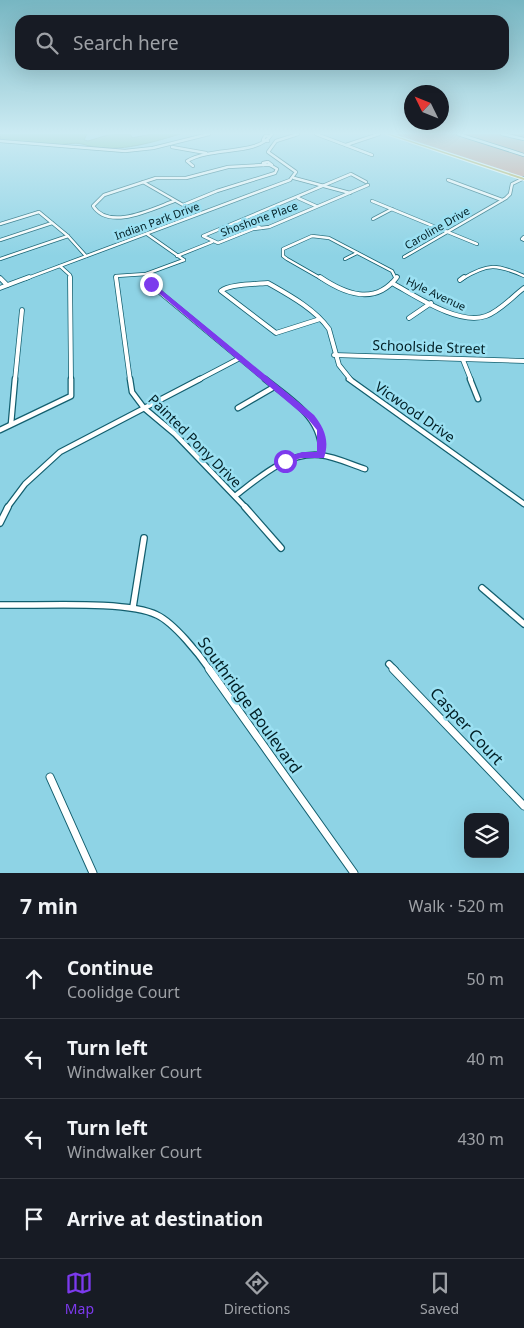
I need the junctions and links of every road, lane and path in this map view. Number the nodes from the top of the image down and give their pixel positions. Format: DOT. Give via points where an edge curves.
graph roads {
  1 [pos="204,175"];
  2 [pos="269,175"];
  3 [pos="295,175"];
  4 [pos="349,175"];
  5 [pos="352,175"];
  6 [pos="524,177"];
  7 [pos="294,178"];
  8 [pos="448,180"];
  9 [pos="143,182"];
  10 [pos="324,185"];
  11 [pos="350,193"];
  12 [pos="298,198"];
  13 [pos="502,200"];
  14 [pos="174,201"];
  15 [pos="372,201"];
  16 [pos="316,206"];
  17 [pos="392,209"];
  18 [pos="245,219"];
  19 [pos="373,219"];
  20 [pos="52,223"];
  21 [pos="0,224"];
  22 [pos="261,228"];
  23 [pos="448,232"];
  24 [pos="147,234"];
  25 [pos="68,236"];
  26 [pos="0,240"];
  27 [pos="212,242"];
  28 [pos="477,244"];
  29 [pos="357,253"];
  30 [pos="86,256"];
  31 [pos="177,256"];
  32 [pos="404,257"];
  33 [pos="0,259"];
  34 [pos="345,259"];
  35 [pos="60,266"];
  36 [pos="146,274"];
  37 [pos="524,276"];
  38 [pos="0,278"];
  39 [pos="460,280"];
  40 [pos="392,283"];
  41 [pos="7,285"];
  42 [pos="0,288"];
  43 [pos="524,288"];
  44 [pos="431,303"];
  45 [pos="22,310"];
  46 [pos="409,318"];
  47 [pos="320,319"];
  48 [pos="334,355"];
  49 [pos="240,358"];
  50 [pos="463,360"];
  51 [pos="524,361"];
  52 [pos="274,387"];
  53 [pos="478,399"];
  54 [pos="144,408"];
  55 [pos="238,408"];
  56 [pos="11,424"];
  57 [pos="0,430"];
  58 [pos="321,455"];
  59 [pos="365,469"];
  60 [pos="235,496"];
  61 [pos="524,504"];
  62 [pos="2,514"];
  63 [pos="0,523"];
  64 [pos="144,538"];
  65 [pos="281,548"];
  66 [pos="482,588"];
  67 [pos="0,605"];
  68 [pos="134,607"];
  69 [pos="524,624"];
  70 [pos="389,664"];
  71 [pos="50,778"];
  72 [pos="524,806"];
  73 [pos="93,873"];
  74 [pos="354,873"];
  1 -- 9 [label="street, Indian Park Drive"];
  2 -- 14 [label="street, Indian Park Drive" via="183,205"];
  3 -- 7 [label="street"];
  4 -- 10 [label="street, Shoshone Place"];
  5 -- 11 [label="street, Shoshone Place" via="367,184"];
  6 -- 13 [label="street, Caroline Drive" via="512,184 508,196"];
  7 -- 10 [label="street"];
  7 -- 24 [label="street, Indian Park Drive"];
  8 -- 13 [label="street"];
  9 -- 14 [label="street, Indian Park Drive"];
  9 -- 14 [label="street, Indian Park Drive" via="104,194 93,206 94,210 101,215 125,217"];
  10 -- 11 [label="street"];
  10 -- 12 [label="street"];
  11 -- 16 [label="street, Shoshone Place"];
  12 -- 16 [label="street"];
  12 -- 18 [label="street"];
  13 -- 23 [label="street, Caroline Drive"];
  15 -- 17 [label="street"];
  16 -- 22 [label="street, Shoshone Place"];
  17 -- 19 [label="street"];
  17 -- 23 [label="street"];
  18 -- 22 [label="street"];
  18 -- 27 [label="street" via="203,236"];
  20 -- 21 [label="street" via="39,212"];
  20 -- 25 [label="street"];
  20 -- 26 [label="street"];
  22 -- 27 [label="street, Shoshone Place" via="218,243"];
  23 -- 28 [label="street"];
  23 -- 32 [label="street, Caroline Drive"];
  24 -- 30 [label="street, Indian Park Drive"];
  24 -- 31 [label="street"];
  25 -- 30 [label="street"];
  25 -- 33 [label="street"];
  27 -- 31 [label="street, Shoshone Place"];
  29 -- 34 [label="street"];
  29 -- 40 [label="street" via="396,274 397,278"];
  29 -- 40 [label="street" via="320,236 283,249 283,256 290,262 313,272 348,295 366,296"];
  30 -- 35 [label="street, Indian Park Drive"];
  31 -- 36 [label="street" via="184,260"];
  35 -- 41 [label="street, Indian Park Drive"];
  35 -- 56 [label="street" via="70,275 71,396"];
  36 -- 49 [label="street" via="162,294"];
  36 -- 54 [label="street, Painted Pony Drive" via="116,276 130,385"];
  37 -- 39 [label="street" via="497,265 487,265"];
  38 -- 41 [label="street"];
  40 -- 44 [label="street, Hyle Avenue"];
  41 -- 42 [label="street, Indian Park Drive"];
  43 -- 44 [label="street, Hyle Avenue" via="484,317 457,315"];
  44 -- 46 [label="street"];
  45 -- 56 [label="street"];
  47 -- 47 [label="street" via="276,333 221,291 231,284 268,283"];
  47 -- 48 [label="street, Vicwood Drive" via="329,330"];
  48 -- 50 [label="street, Schoolside Street"];
  48 -- 61 [label="street, Vicwood Drive" via="348,378"];
  49 -- 52 [label="street"];
  49 -- 54 [label="street"];
  50 -- 51 [label="street, Schoolside Street"];
  50 -- 53 [label="street"];
  52 -- 55 [label="street"];
  52 -- 58 [label="street" via="311,417 321,430"];
  54 -- 60 [label="street, Painted Pony Drive" via="175,434"];
  54 -- 62 [label="street" via="53,457 40,467"];
  56 -- 57 [label="street"];
  58 -- 59 [label="street"];
  58 -- 60 [label="street" via="302,455 285,461"];
  60 -- 65 [label="street, Painted Pony Drive"];
  62 -- 63 [label="street"];
  64 -- 68 [label="street"];
  66 -- 69 [label="street"];
  67 -- 68 [label="street, Southridge Boulevard"];
  68 -- 74 [label="street, Southridge Boulevard" via="158,615 197,651"];
  70 -- 72 [label="street, Casper Court"];
  71 -- 73 [label="street"];
}
